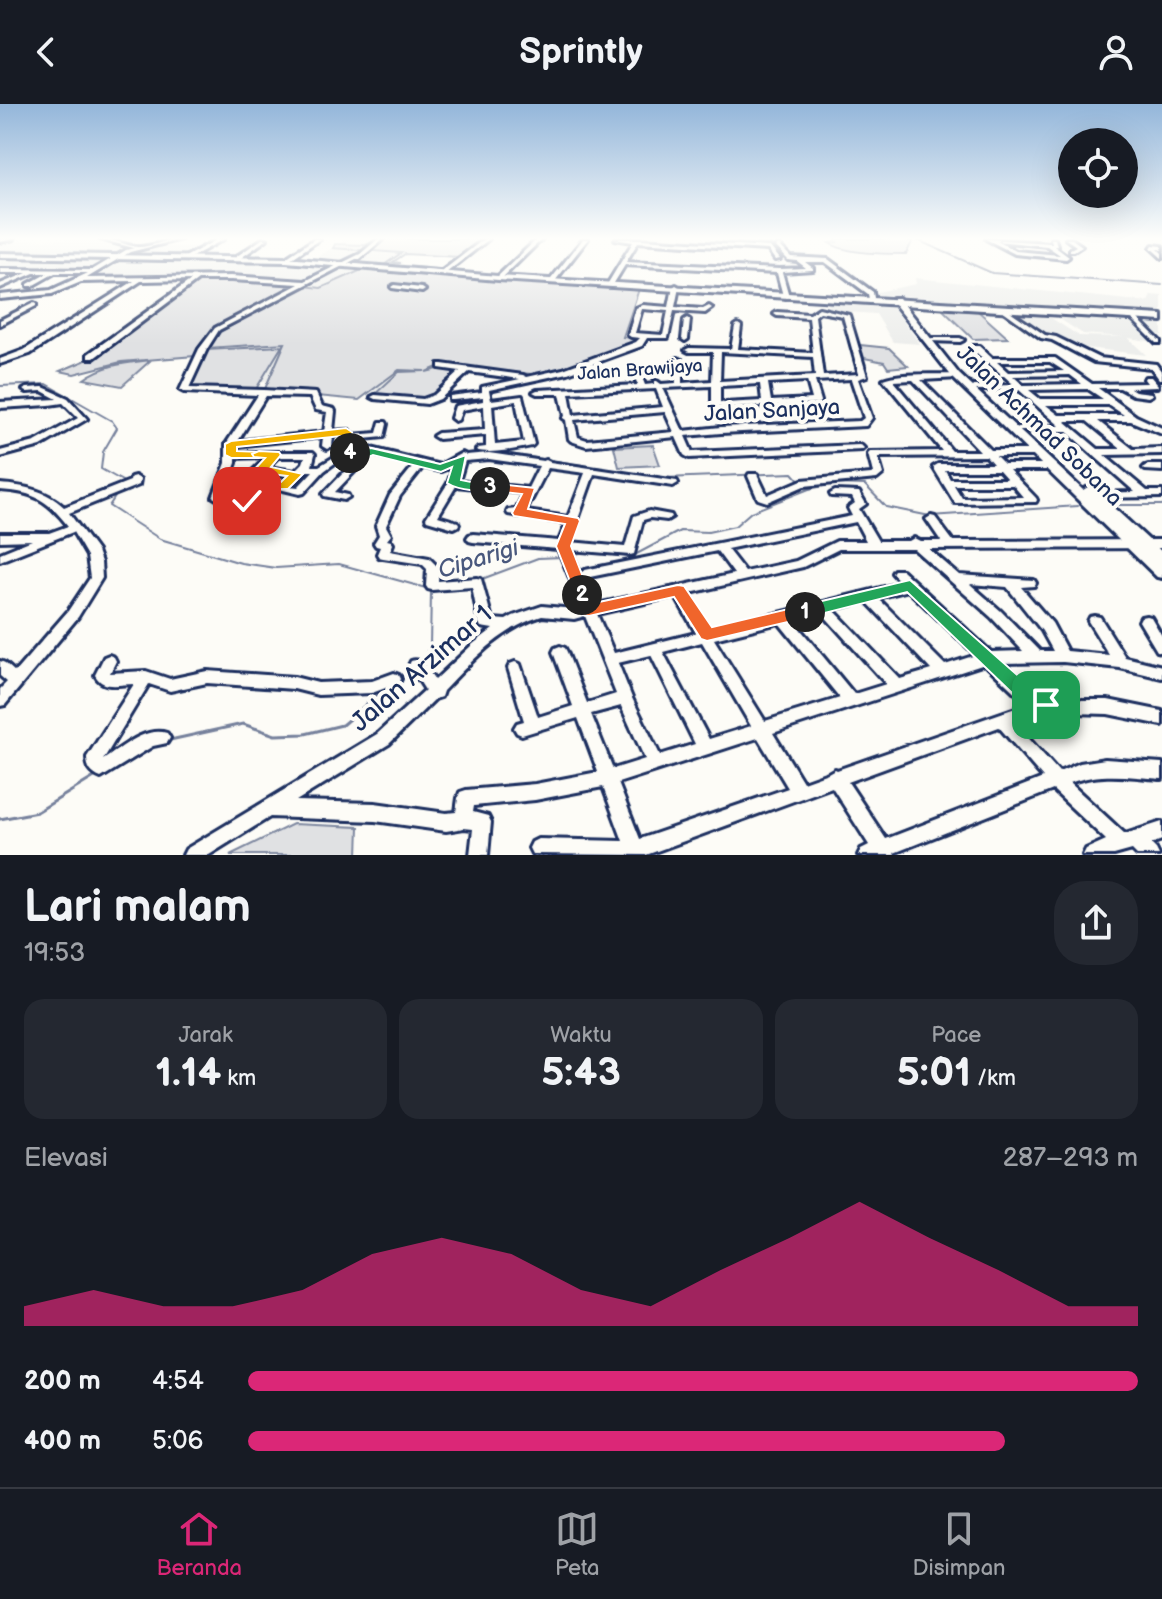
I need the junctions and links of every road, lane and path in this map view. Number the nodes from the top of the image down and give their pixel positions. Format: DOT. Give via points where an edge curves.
graph roads {
  1 [pos="28,274"];
  2 [pos="50,274"];
  3 [pos="89,274"];
  4 [pos="325,274"];
  5 [pos="436,274"];
  6 [pos="503,274"];
  7 [pos="558,274"];
  8 [pos="617,274"];
  9 [pos="780,274"];
  10 [pos="845,274"];
  11 [pos="445,275"];
  12 [pos="499,278"];
  13 [pos="197,279"];
  14 [pos="80,280"];
  15 [pos="139,280"];
  16 [pos="553,280"];
  17 [pos="306,283"];
  18 [pos="611,283"];
  19 [pos="30,285"];
  20 [pos="0,286"];
  21 [pos="394,287"];
  22 [pos="676,288"];
  23 [pos="422,290"];
  24 [pos="786,295"];
  25 [pos="0,297"];
  26 [pos="871,298"];
  27 [pos="900,301"];
  28 [pos="34,305"];
  29 [pos="820,306"];
  30 [pos="709,308"];
  31 [pos="670,309"];
  32 [pos="1004,309"];
  33 [pos="777,314"];
  34 [pos="1132,316"];
  35 [pos="1162,317"];
  36 [pos="687,320"];
  37 [pos="0,323"];
  38 [pos="738,326"];
  39 [pos="668,329"];
  40 [pos="645,336"];
  41 [pos="928,337"];
  42 [pos="960,340"];
  43 [pos="1158,342"];
  44 [pos="976,348"];
  45 [pos="689,350"];
  46 [pos="717,350"];
  47 [pos="734,350"];
  48 [pos="815,355"];
  49 [pos="91,356"];
  50 [pos="678,360"];
  51 [pos="989,360"];
  52 [pos="0,362"];
  53 [pos="442,366"];
  54 [pos="634,367"];
  55 [pos="465,370"];
  56 [pos="1072,373"];
  57 [pos="1003,374"];
  58 [pos="956,376"];
  59 [pos="854,377"];
  60 [pos="914,377"];
  61 [pos="1162,377"];
  62 [pos="529,379"];
  63 [pos="814,379"];
  64 [pos="1148,379"];
  65 [pos="764,380"];
  66 [pos="718,381"];
  67 [pos="679,382"];
  68 [pos="657,383"];
  69 [pos="641,384"];
  70 [pos="1089,385"];
  71 [pos="1121,386"];
  72 [pos="1019,387"];
  73 [pos="976,388"];
  74 [pos="27,390"];
  75 [pos="564,391"];
  76 [pos="264,392"];
  77 [pos="537,392"];
  78 [pos="1148,395"];
  79 [pos="375,397"];
  80 [pos="453,398"];
  81 [pos="486,398"];
  82 [pos="65,400"];
  83 [pos="1037,402"];
  84 [pos="1111,402"];
  85 [pos="0,405"];
  86 [pos="767,406"];
  87 [pos="666,409"];
  88 [pos="455,418"];
  89 [pos="567,418"];
  90 [pos="1056,418"];
  91 [pos="1089,418"];
  92 [pos="1133,418"];
  93 [pos="383,424"];
  94 [pos="1012,424"];
  95 [pos="1068,428"];
  96 [pos="1161,430"];
  97 [pos="327,432"];
  98 [pos="491,432"];
  99 [pos="678,435"];
  100 [pos="438,436"];
  101 [pos="350,438"];
  102 [pos="327,446"];
  103 [pos="859,448"];
  104 [pos="343,449"];
  105 [pos="491,450"];
  106 [pos="1162,451"];
  107 [pos="1095,452"];
  108 [pos="1131,452"];
  109 [pos="987,453"];
  110 [pos="1035,453"];
  111 [pos="0,454"];
  112 [pos="231,454"];
  113 [pos="950,454"];
  114 [pos="275,455"];
  115 [pos="462,458"];
  116 [pos="334,460"];
  117 [pos="546,463"];
  118 [pos="420,464"];
  119 [pos="999,467"];
  120 [pos="1051,467"];
  121 [pos="1148,468"];
  122 [pos="1162,468"];
  123 [pos="262,469"];
  124 [pos="321,469"];
  125 [pos="591,470"];
  126 [pos="300,471"];
  127 [pos="753,476"];
  128 [pos="135,479"];
  129 [pos="249,480"];
  130 [pos="947,482"];
  131 [pos="1017,482"];
  132 [pos="453,483"];
  133 [pos="673,483"];
  134 [pos="284,486"];
  135 [pos="0,487"];
  136 [pos="530,491"];
  137 [pos="835,494"];
  138 [pos="1144,494"];
  139 [pos="1162,494"];
  140 [pos="1088,496"];
  141 [pos="218,497"];
  142 [pos="344,497"];
  143 [pos="237,508"];
  144 [pos="65,511"];
  145 [pos="667,517"];
  146 [pos="858,518"];
  147 [pos="931,519"];
  148 [pos="573,521"];
  149 [pos="454,524"];
  150 [pos="75,527"];
  151 [pos="52,536"];
  152 [pos="0,537"];
  153 [pos="473,538"];
  154 [pos="914,542"];
  155 [pos="948,542"];
  156 [pos="873,543"];
  157 [pos="1138,544"];
  158 [pos="1162,544"];
  159 [pos="719,546"];
  160 [pos="567,553"];
  161 [pos="0,557"];
  162 [pos="1162,560"];
  163 [pos="898,573"];
  164 [pos="1162,573"];
  165 [pos="585,574"];
  166 [pos="742,576"];
  167 [pos="955,579"];
  168 [pos="1010,583"];
  169 [pos="1030,583"];
  170 [pos="910,585"];
  171 [pos="678,591"];
  172 [pos="869,596"];
  173 [pos="824,607"];
  174 [pos="589,610"];
  175 [pos="782,617"];
  176 [pos="1095,621"];
  177 [pos="1146,621"];
  178 [pos="506,625"];
  179 [pos="707,634"];
  180 [pos="1162,647"];
  181 [pos="656,651"];
  182 [pos="560,652"];
  183 [pos="1035,655"];
  184 [pos="1063,656"];
  185 [pos="986,658"];
  186 [pos="609,660"];
  187 [pos="109,661"];
  188 [pos="1120,662"];
  189 [pos="0,667"];
  190 [pos="515,668"];
  191 [pos="421,672"];
  192 [pos="1162,672"];
  193 [pos="943,673"];
  194 [pos="146,677"];
  195 [pos="394,679"];
  196 [pos="16,681"];
  197 [pos="898,687"];
  198 [pos="436,693"];
  199 [pos="625,698"];
  200 [pos="0,700"];
  201 [pos="851,701"];
  202 [pos="1039,706"];
  203 [pos="581,709"];
  204 [pos="1162,718"];
  205 [pos="1003,720"];
  206 [pos="763,728"];
  207 [pos="162,738"];
  208 [pos="705,748"];
  209 [pos="655,762"];
  210 [pos="1162,771"];
  211 [pos="835,777"];
  212 [pos="610,778"];
  213 [pos="1057,782"];
  214 [pos="799,791"];
  215 [pos="270,809"];
  216 [pos="464,819"];
  217 [pos="1162,831"];
  218 [pos="1127,840"];
  219 [pos="538,848"];
  220 [pos="636,853"];
  221 [pos="878,853"];
  222 [pos="192,855"];
  223 [pos="479,855"];
  224 [pos="1092,855"];
  225 [pos="1150,855"];
  1 -- 20 [label="street"];
  2 -- 19 [label="street"];
  3 -- 14 [label="street"];
  4 -- 17 [label="street"];
  5 -- 11 [label="highway"];
  6 -- 12 [label="street"];
  7 -- 16 [label="street"];
  8 -- 18 [label="street"];
  9 -- 24 [label="street"];
  10 -- 26 [label="street"];
  11 -- 12 [label="highway"];
  12 -- 16 [label="highway"];
  12 -- 22 [label="highway"];
  13 -- 15 [label="street"];
  13 -- 17 [label="street"];
  13 -- 49 [label="street"];
  14 -- 15 [label="street"];
  14 -- 25 [label="street" via="50,293"];
  15 -- 52 [label="street" via="27,352"];
  16 -- 18 [label="highway"];
  17 -- 76 [label="street" via="217,329 184,392"];
  18 -- 22 [label="highway"];
  21 -- 23 [label="street"];
  22 -- 24 [label="highway"];
  22 -- 31 [label="street"];
  24 -- 26 [label="highway"];
  24 -- 29 [label="highway"];
  26 -- 27 [label="highway"];
  27 -- 29 [label="highway"];
  27 -- 32 [label="highway"];
  27 -- 35 [label="highway"];
  27 -- 41 [label="main road, Jalan Achmad Sobana"];
  28 -- 37 [label="street"];
  29 -- 33 [label="street"];
  29 -- 48 [label="street"];
  29 -- 59 [label="street" via="847,317 863,373"];
  30 -- 31 [label="street"];
  31 -- 39 [label="street"];
  31 -- 40 [label="street" via="638,309 630,334"];
  32 -- 34 [label="highway"];
  32 -- 61 [label="street" via="1044,338 1097,360 1153,366"];
  34 -- 35 [label="highway"];
  34 -- 43 [label="street"];
  36 -- 39 [label="street" via="685,334"];
  38 -- 47 [label="street"];
  39 -- 40 [label="street" via="666,337"];
  40 -- 62 [label="street" via="639,344"];
  41 -- 42 [label="street"];
  41 -- 58 [label="main road, Jalan Achmad Sobana"];
  41 -- 73 [label="main road, Jalan Achmad Sobana"];
  44 -- 51 [label="street"];
  45 -- 46 [label="street"];
  46 -- 47 [label="street"];
  46 -- 66 [label="street"];
  47 -- 48 [label="street"];
  48 -- 63 [label="street"];
  50 -- 67 [label="street"];
  51 -- 56 [label="street" via="1050,359"];
  51 -- 57 [label="street"];
  53 -- 55 [label="street"];
  54 -- 69 [label="street"];
  55 -- 62 [label="street"];
  55 -- 79 [label="street" via="437,397 424,402"];
  56 -- 57 [label="street"];
  56 -- 70 [label="street"];
  57 -- 72 [label="street"];
  58 -- 60 [label="street"];
  58 -- 94 [label="main road, Jalan Achmad Sobana"];
  59 -- 63 [label="street, Jalan Brawijaya"];
  59 -- 99 [label="street, Jalan Sanjaya" via="867,422"];
  60 -- 109 [label="street"];
  60 -- 113 [label="street" via="888,377"];
  62 -- 81 [label="street" via="490,386"];
  63 -- 65 [label="street, Jalan Brawijaya"];
  63 -- 86 [label="street, Jalan Brawijaya" via="817,401"];
  64 -- 71 [label="street" via="1154,386"];
  65 -- 66 [label="street, Jalan Brawijaya"];
  65 -- 86 [label="street"];
  66 -- 67 [label="street, Jalan Brawijaya"];
  66 -- 86 [label="street, Jalan Brawijaya" via="718,405"];
  67 -- 68 [label="street, Jalan Brawijaya"];
  68 -- 69 [label="street, Jalan Brawijaya"];
  68 -- 87 [label="street"];
  69 -- 75 [label="street, Jalan Brawijaya"];
  70 -- 71 [label="street"];
  70 -- 72 [label="street"];
  70 -- 84 [label="street"];
  71 -- 78 [label="street"];
  72 -- 73 [label="street"];
  72 -- 83 [label="street"];
  73 -- 94 [label="main road, Jalan Achmad Sobana"];
  74 -- 82 [label="street" via="43,389"];
  75 -- 77 [label="street, Jalan Brawijaya"];
  75 -- 89 [label="street"];
  76 -- 97 [label="street" via="315,396 319,408 331,411"];
  76 -- 112 [label="street"];
  80 -- 81 [label="street"];
  81 -- 88 [label="street" via="458,408"];
  81 -- 98 [label="street"];
  81 -- 105 [label="street" via="519,398 529,444"];
  82 -- 85 [label="street" via="45,406"];
  82 -- 111 [label="street" via="82,421 38,444"];
  83 -- 84 [label="street"];
  83 -- 90 [label="street"];
  84 -- 92 [label="street"];
  87 -- 89 [label="street"];
  87 -- 99 [label="street"];
  89 -- 99 [label="street, Jalan Sanjaya" via="574,439 581,443"];
  90 -- 91 [label="street"];
  90 -- 95 [label="street"];
  91 -- 92 [label="street"];
  91 -- 108 [label="street"];
  92 -- 96 [label="street"];
  93 -- 101 [label="street" via="381,435"];
  94 -- 95 [label="street"];
  94 -- 110 [label="main road, Jalan Achmad Sobana"];
  94 -- 140 [label="main road, Jalan Achmad Sobana"];
  95 -- 107 [label="street"];
  97 -- 101 [label="street" via="346,432"];
  97 -- 102 [label="street"];
  97 -- 112 [label="street"];
  98 -- 100 [label="street"];
  98 -- 105 [label="street"];
  99 -- 103 [label="street" via="686,453 693,455"];
  101 -- 104 [label="street"];
  104 -- 118 [label="street" via="359,457 371,451"];
  104 -- 142 [label="street" via="352,469 328,494"];
  105 -- 115 [label="street"];
  106 -- 108 [label="street"];
  107 -- 108 [label="street"];
  107 -- 138 [label="street"];
  109 -- 110 [label="street"];
  109 -- 113 [label="street"];
  109 -- 119 [label="street"];
  110 -- 120 [label="main road, Jalan Achmad Sobana"];
  112 -- 114 [label="street"];
  112 -- 141 [label="street"];
  113 -- 127 [label="street" via="873,454 878,474 873,477 802,483 767,499"];
  114 -- 123 [label="street"];
  114 -- 126 [label="street" via="310,454"];
  115 -- 117 [label="street"];
  115 -- 118 [label="street" via="441,468"];
  115 -- 132 [label="street"];
  116 -- 124 [label="street"];
  117 -- 125 [label="street"];
  117 -- 136 [label="street"];
  118 -- 178 [label="street" via="395,495 381,526 385,535 380,543 387,544 383,554 425,561 433,568 432,586 477,582 486,623"];
  119 -- 120 [label="street"];
  119 -- 130 [label="street" via="938,467"];
  119 -- 131 [label="street"];
  120 -- 140 [label="main road, Jalan Achmad Sobana"];
  121 -- 122 [label="street"];
  123 -- 126 [label="street"];
  123 -- 129 [label="street"];
  124 -- 126 [label="street"];
  124 -- 134 [label="street" via="300,491"];
  125 -- 133 [label="street"];
  125 -- 148 [label="street"];
  126 -- 134 [label="street"];
  128 -- 144 [label="street" via="124,490"];
  130 -- 131 [label="street"];
  130 -- 131 [label="street" via="962,502 1032,500"];
  132 -- 136 [label="street"];
  132 -- 149 [label="street" via="431,518"];
  134 -- 143 [label="street" via="269,484"];
  135 -- 144 [label="street" via="39,493"];
  136 -- 148 [label="street" via="516,512"];
  137 -- 146 [label="street" via="855,494 861,504 853,507"];
  138 -- 139 [label="street"];
  138 -- 140 [label="street"];
  140 -- 157 [label="main road, Jalan Achmad Sobana"];
  144 -- 150 [label="street"];
  145 -- 160 [label="street" via="638,518 630,551"];
  146 -- 156 [label="street"];
  146 -- 159 [label="street"];
  147 -- 155 [label="street"];
  148 -- 160 [label="street"];
  150 -- 151 [label="street"];
  150 -- 196 [label="street" via="94,551 94,584"];
  151 -- 152 [label="street"];
  151 -- 161 [label="street"];
  153 -- 160 [label="street"];
  154 -- 155 [label="street, Jalan Arzimar 1"];
  154 -- 156 [label="street, Jalan Arzimar 1"];
  154 -- 167 [label="street"];
  155 -- 157 [label="street, Jalan Arzimar 1"];
  156 -- 166 [label="street, Jalan Arzimar 1" via="827,547 810,561"];
  157 -- 158 [label="street, Jalan Arzimar 1"];
  157 -- 162 [label="main road, Jalan Achmad Sobana"];
  157 -- 164 [label="main road, Jalan Achmad Sobana"];
  159 -- 165 [label="street"];
  159 -- 166 [label="street"];
  160 -- 174 [label="street"];
  163 -- 170 [label="street"];
  166 -- 171 [label="street, Jalan Arzimar 1"];
  167 -- 168 [label="street"];
  167 -- 183 [label="street"];
  168 -- 169 [label="street"];
  168 -- 184 [label="street" via="1047,627"];
  170 -- 172 [label="street"];
  170 -- 185 [label="street"];
  171 -- 174 [label="street, Jalan Arzimar 1"];
  171 -- 179 [label="street"];
  172 -- 173 [label="street"];
  172 -- 193 [label="street"];
  173 -- 175 [label="street"];
  173 -- 197 [label="street"];
  174 -- 178 [label="street, Jalan Arzimar 1" via="536,612"];
  174 -- 186 [label="street"];
  175 -- 179 [label="street"];
  175 -- 201 [label="street"];
  176 -- 188 [label="street"];
  177 -- 180 [label="street"];
  178 -- 198 [label="street, Jalan Arzimar 1"];
  179 -- 181 [label="street"];
  179 -- 206 [label="street"];
  181 -- 186 [label="street"];
  181 -- 208 [label="street"];
  182 -- 203 [label="street"];
  183 -- 184 [label="street"];
  183 -- 185 [label="street"];
  184 -- 188 [label="street"];
  185 -- 193 [label="street"];
  185 -- 202 [label="street"];
  186 -- 199 [label="street"];
  187 -- 194 [label="street" via="105,679"];
  188 -- 192 [label="street"];
  189 -- 196 [label="street"];
  190 -- 203 [label="street" via="528,726"];
  191 -- 198 [label="street"];
  193 -- 197 [label="street"];
  194 -- 195 [label="street" via="170,685 207,677 318,689 372,687"];
  194 -- 207 [label="street" via="95,764 101,770 150,739"];
  196 -- 200 [label="street"];
  197 -- 201 [label="street"];
  198 -- 215 [label="street, Jalan Arzimar 1" via="383,739"];
  199 -- 203 [label="street"];
  199 -- 209 [label="street"];
  201 -- 206 [label="street"];
  202 -- 204 [label="street" via="1108,707"];
  202 -- 205 [label="street"];
  203 -- 212 [label="street"];
  205 -- 211 [label="street"];
  205 -- 213 [label="street"];
  206 -- 208 [label="street"];
  206 -- 214 [label="street"];
  208 -- 209 [label="street"];
  209 -- 212 [label="street"];
  210 -- 213 [label="street" via="1105,767"];
  211 -- 214 [label="street"];
  211 -- 221 [label="street"];
  212 -- 216 [label="street" via="466,798"];
  212 -- 220 [label="street"];
  213 -- 218 [label="street"];
  213 -- 221 [label="street"];
  214 -- 220 [label="street"];
  215 -- 216 [label="street"];
  215 -- 222 [label="street, Jalan Arzimar 1"];
  216 -- 223 [label="street" via="482,821"];
  217 -- 218 [label="street"];
  218 -- 224 [label="street"];
  218 -- 225 [label="street"];
  219 -- 220 [label="street"];
}
